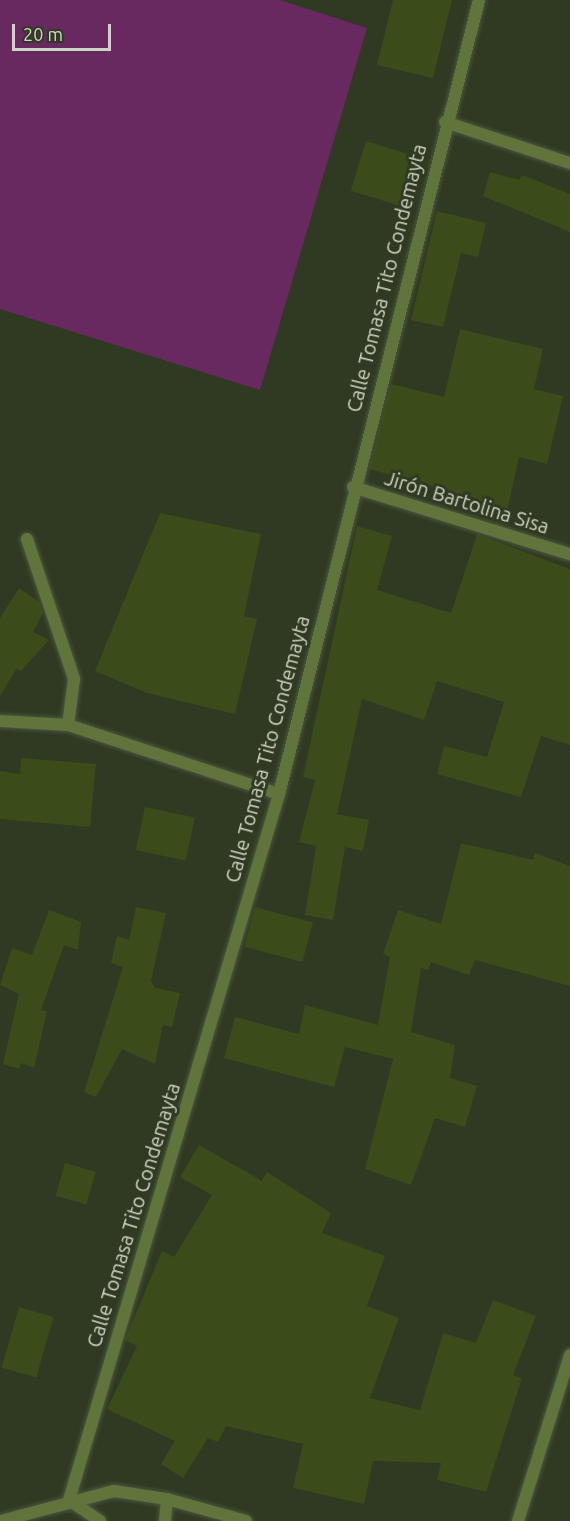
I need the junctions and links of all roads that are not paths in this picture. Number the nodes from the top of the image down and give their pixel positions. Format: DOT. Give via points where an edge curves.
graph roads {
  1 [pos="479,0"];
  2 [pos="445,122"];
  3 [pos="570,163"];
  4 [pos="353,487"];
  5 [pos="27,539"];
  6 [pos="570,554"];
  7 [pos="0,721"];
  8 [pos="68,725"];
  9 [pos="279,794"];
  10 [pos="570,1355"];
  11 [pos="167,1498"];
  12 [pos="69,1500"];
  13 [pos="1,1521"];
  14 [pos="100,1521"];
  15 [pos="165,1521"];
  16 [pos="246,1521"];
  17 [pos="518,1521"];
  1 -- 2 [label="street, Calle Tomasa Tito Condemayta"];
  2 -- 3 [label="street"];
  2 -- 4 [label="street, Calle Tomasa Tito Condemayta"];
  4 -- 6 [label="street, Jirón Bartolina Sisa"];
  4 -- 9 [label="street, Calle Tomasa Tito Condemayta"];
  5 -- 8 [label="street" via="74,678"];
  7 -- 8 [label="street"];
  8 -- 9 [label="street"];
  9 -- 12 [label="street, Calle Tomasa Tito Condemayta"];
  10 -- 17 [label="street"];
  11 -- 12 [label="street" via="114,1491"];
  11 -- 15 [label="street"];
  11 -- 16 [label="street"];
  12 -- 13 [label="street"];
  12 -- 14 [label="street"];
}
